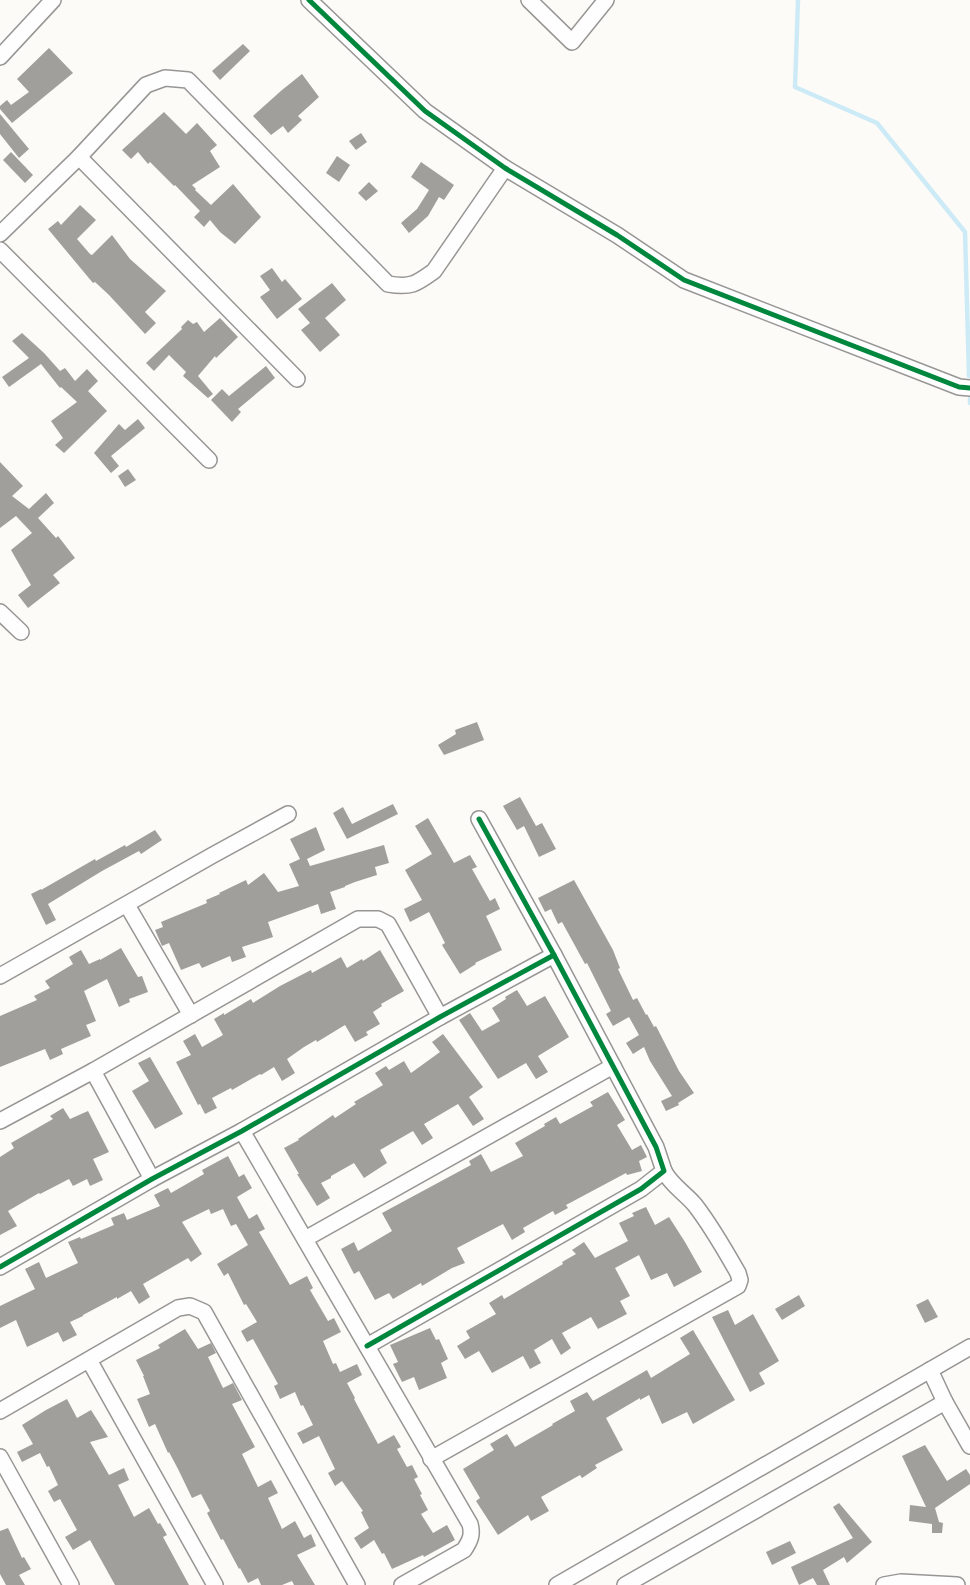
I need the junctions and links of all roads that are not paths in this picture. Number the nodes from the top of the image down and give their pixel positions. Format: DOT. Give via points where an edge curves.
graph roads {
  1 [pos="53,0"];
  2 [pos="309,0"];
  3 [pos="529,0"];
  4 [pos="606,0"];
  5 [pos="0,57"];
  6 [pos="79,157"];
  7 [pos="505,168"];
  8 [pos="0,234"];
  9 [pos="0,250"];
  10 [pos="297,379"];
  11 [pos="970,388"];
  12 [pos="209,460"];
  13 [pos="0,612"];
  14 [pos="21,632"];
  15 [pos="288,814"];
  16 [pos="479,819"];
  17 [pos="128,905"];
  18 [pos="554,955"];
  19 [pos="0,976"];
  20 [pos="191,1014"];
  21 [pos="440,1017"];
  22 [pos="613,1066"];
  23 [pos="93,1071"];
  24 [pos="0,1122"];
  25 [pos="242,1131"];
  26 [pos="664,1171"];
  27 [pos="152,1179"];
  28 [pos="305,1239"];
  29 [pos="0,1267"];
  30 [pos="367,1346"];
  31 [pos="970,1347"];
  32 [pos="89,1360"];
  33 [pos="930,1370"];
  34 [pos="945,1402"];
  35 [pos="0,1411"];
  36 [pos="970,1446"];
  37 [pos="0,1457"];
  38 [pos="431,1459"];
  39 [pos="71,1585"];
  40 [pos="215,1585"];
  41 [pos="358,1585"];
  42 [pos="402,1585"];
  43 [pos="557,1585"];
  44 [pos="625,1585"];
  45 [pos="884,1585"];
  46 [pos="957,1585"];
  1 -- 5 [label="street"];
  2 -- 7 [label="street" via="425,111"];
  3 -- 4 [label="street" via="572,42"];
  6 -- 7 [label="street" via="146,85 165,78 188,80 388,284 404,287 420,282 434,271"];
  6 -- 8 [label="street"];
  6 -- 10 [label="street"];
  7 -- 11 [label="street" via="617,235 684,280 959,387"];
  9 -- 12 [label="street"];
  13 -- 14 [label="street"];
  15 -- 17 [label="street"];
  16 -- 18 [label="street"];
  17 -- 19 [label="street"];
  17 -- 20 [label="street"];
  18 -- 21 [label="street"];
  18 -- 22 [label="street"];
  20 -- 21 [label="street" via="346,925 367,918 388,924"];
  20 -- 23 [label="street"];
  21 -- 25 [label="street"];
  22 -- 26 [label="street" via="656,1147"];
  22 -- 28 [label="street"];
  23 -- 24 [label="street"];
  23 -- 27 [label="street"];
  25 -- 27 [label="street"];
  25 -- 28 [label="street"];
  26 -- 30 [label="street" via="641,1189"];
  26 -- 38 [label="street" via="712,1226 738,1273 738,1286"];
  27 -- 29 [label="street"];
  28 -- 30 [label="street"];
  30 -- 38 [label="street"];
  31 -- 33 [label="street"];
  32 -- 35 [label="street"];
  32 -- 40 [label="street"];
  32 -- 41 [label="street" via="178,1308 190,1306 204,1312"];
  33 -- 34 [label="street"];
  33 -- 43 [label="street"];
  34 -- 36 [label="street"];
  34 -- 44 [label="street"];
  37 -- 39 [label="street"];
  38 -- 42 [label="street" via="470,1524 470,1542 464,1550"];
  45 -- 46 [label="street" via="901,1582"];
}
